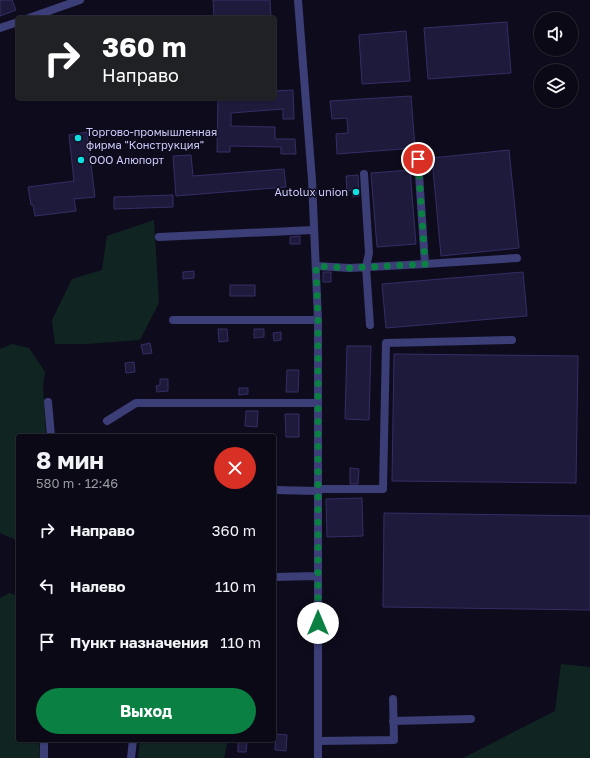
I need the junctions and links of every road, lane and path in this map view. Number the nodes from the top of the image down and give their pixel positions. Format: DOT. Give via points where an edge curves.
graph roads {
  1 [pos="80,0"];
  2 [pos="298,0"];
  3 [pos="35,16"];
  4 [pos="16,23"];
  5 [pos="0,28"];
  6 [pos="418,159"];
  7 [pos="364,174"];
  8 [pos="314,230"];
  9 [pos="159,237"];
  10 [pos="517,258"];
  11 [pos="425,264"];
  12 [pos="316,266"];
  13 [pos="366,267"];
  14 [pos="173,320"];
  15 [pos="318,320"];
  16 [pos="370,325"];
  17 [pos="512,340"];
  18 [pos="48,402"];
  19 [pos="318,403"];
  20 [pos="107,421"];
  21 [pos="51,434"];
  22 [pos="276,490"];
  23 [pos="317,490"];
  24 [pos="317,576"];
  25 [pos="276,577"];
  26 [pos="393,700"];
  27 [pos="471,719"];
  28 [pos="393,721"];
  29 [pos="318,741"];
  30 [pos="44,742"];
  31 [pos="133,742"];
  32 [pos="44,758"];
  33 [pos="132,758"];
  34 [pos="318,758"];
  1 -- 3 [label="street"];
  2 -- 8 [label="street"];
  4 -- 5 [label="street"];
  6 -- 11 [label="street"];
  7 -- 13 [label="street" via="369,253"];
  8 -- 9 [label="street"];
  8 -- 12 [label="street"];
  10 -- 11 [label="street"];
  11 -- 13 [label="street"];
  12 -- 13 [label="street"];
  12 -- 15 [label="street"];
  13 -- 16 [label="street"];
  14 -- 15 [label="street"];
  15 -- 19 [label="street"];
  17 -- 23 [label="street" via="386,343 383,489"];
  18 -- 21 [label="street"];
  19 -- 20 [label="street" via="136,403"];
  19 -- 23 [label="street"];
  22 -- 23 [label="street"];
  23 -- 24 [label="street"];
  24 -- 25 [label="street"];
  24 -- 29 [label="street"];
  26 -- 28 [label="street"];
  27 -- 28 [label="street"];
  28 -- 29 [label="street" via="394,740"];
  29 -- 34 [label="street"];
  30 -- 32 [label="street"];
  31 -- 33 [label="street"];
}
